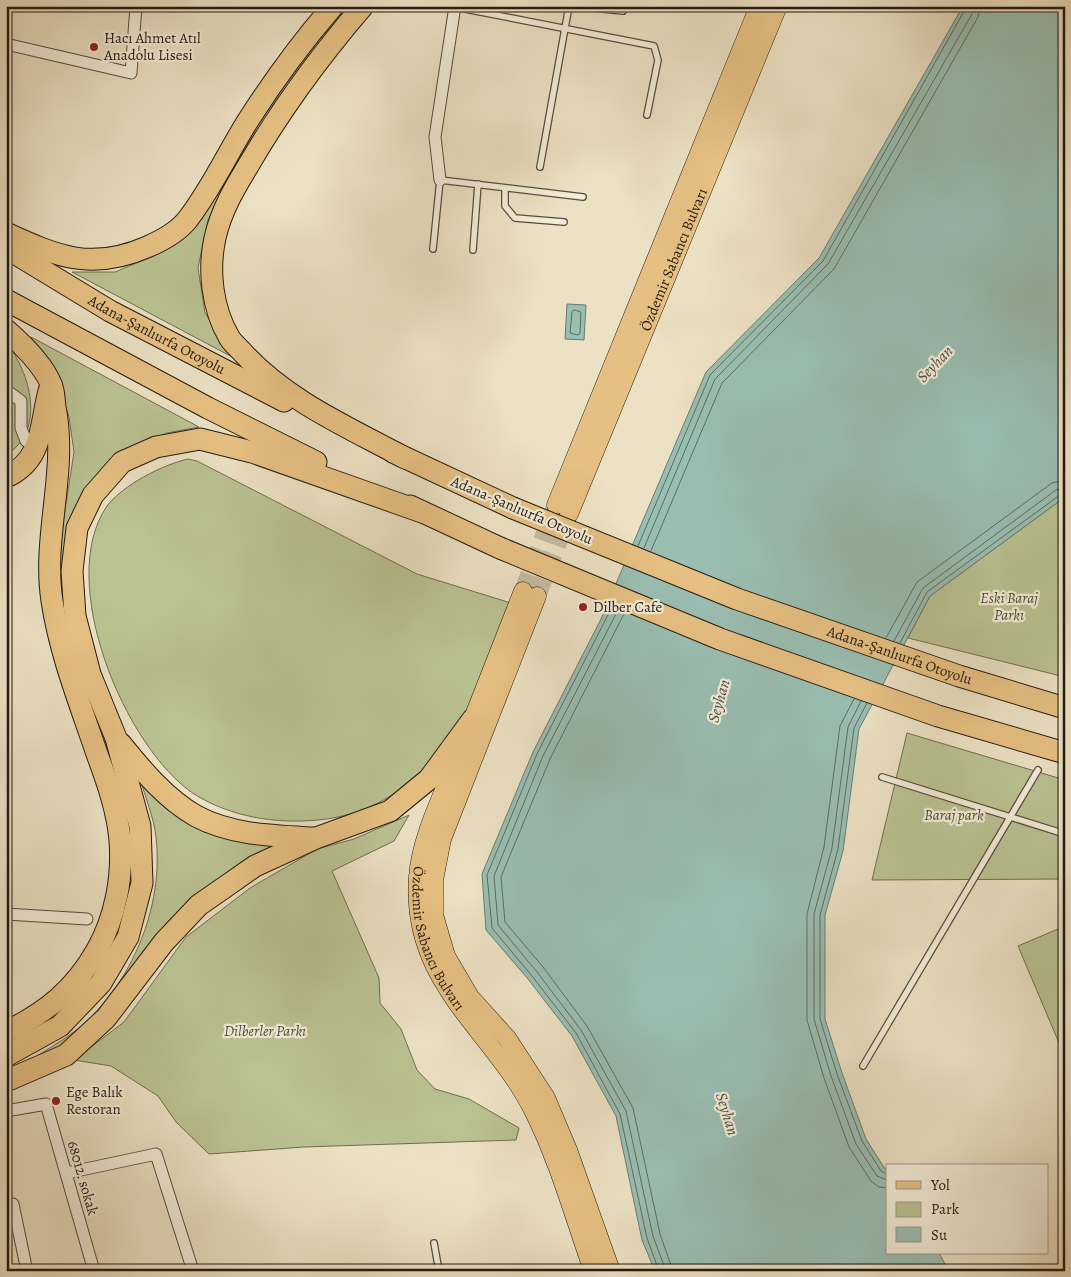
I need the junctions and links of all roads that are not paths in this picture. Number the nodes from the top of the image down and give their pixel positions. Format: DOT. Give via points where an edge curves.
graph roads {
  1 [pos="136,6"];
  2 [pos="333,6"];
  3 [pos="363,6"];
  4 [pos="455,6"];
  5 [pos="569,6"];
  6 [pos="573,6"];
  7 [pos="759,6"];
  8 [pos="778,6"];
  9 [pos="623,11"];
  10 [pos="565,28"];
  11 [pos="6,44"];
  12 [pos="647,115"];
  13 [pos="540,167"];
  14 [pos="440,180"];
  15 [pos="478,184"];
  16 [pos="504,188"];
  17 [pos="583,197"];
  18 [pos="564,222"];
  19 [pos="6,233"];
  20 [pos="6,248"];
  21 [pos="433,249"];
  22 [pos="473,250"];
  23 [pos="6,300"];
  24 [pos="6,330"];
  25 [pos="51,383"];
  26 [pos="6,390"];
  27 [pos="26,441"];
  28 [pos="405,458"];
  29 [pos="6,476"];
  30 [pos="422,512"];
  31 [pos="1065,708"];
  32 [pos="472,719"];
  33 [pos="116,738"];
  34 [pos="1065,753"];
  35 [pos="1038,770"];
  36 [pos="882,777"];
  37 [pos="1009,818"];
  38 [pos="1065,834"];
  39 [pos="316,838"];
  40 [pos="6,914"];
  41 [pos="87,919"];
  42 [pos="6,1032"];
  43 [pos="6,1056"];
  44 [pos="863,1066"];
  45 [pos="6,1081"];
  46 [pos="6,1111"];
  47 [pos="67,1174"];
  48 [pos="6,1205"];
  49 [pos="434,1243"];
  50 [pos="27,1271"];
  51 [pos="94,1271"];
  52 [pos="193,1271"];
  53 [pos="439,1271"];
  54 [pos="593,1271"];
  55 [pos="611,1271"];
  1 -- 11 [label="street" via="131,73"];
  2 -- 19 [label="highway" via="305,38 186,221 161,241 132,254 96,260 48,253"];
  3 -- 28 [label="highway" via="325,50 271,128 226,204 215,238 211,271 216,305 229,338 260,372 314,408"];
  4 -- 10 [label="lane"];
  4 -- 14 [label="street" via="435,138"];
  5 -- 10 [label="lane"];
  6 -- 9 [label="lane"];
  7 -- 8 [label="main road, Özdemir Sabancı Bulvarı" via="563,509"];
  10 -- 12 [label="lane" via="654,46 658,60"];
  10 -- 13 [label="lane"];
  14 -- 15 [label="lane"];
  14 -- 21 [label="lane"];
  15 -- 16 [label="lane"];
  15 -- 22 [label="lane"];
  16 -- 17 [label="lane"];
  16 -- 18 [label="lane" via="505,206 515,218"];
  20 -- 28 [label="highway, Adana-Şanlıurfa Otoyolu" via="110,311 217,368"];
  23 -- 30 [label="highway" via="208,408"];
  24 -- 25 [label="highway" via="23,344"];
  25 -- 29 [label="highway" via="40,441 29,460"];
  25 -- 42 [label="highway" via="60,430 51,598 60,646 108,785 120,840 119,883 107,932 83,975 48,1008"];
  26 -- 27 [label="street" via="21,401 21,428"];
  28 -- 31 [label="highway, Adana-Şanlıurfa Otoyolu, bridge" via="514,508 737,599 959,676"];
  30 -- 33 [label="highway" via="252,452 200,439 156,447 122,462 93,496 77,528 72,571 75,616 90,674"];
  30 -- 34 [label="highway, bridge" via="500,548 720,639 938,716"];
  32 -- 39 [label="highway" via="429,779 390,811"];
  32 -- 54 [label="main road, Özdemir Sabancı Bulvarı" via="427,834 418,877 419,916 430,960 456,1003 496,1053 532,1108 552,1154"];
  32 -- 55 [label="main road, Özdemir Sabancı Bulvarı" via="530,593 442,839 434,880 434,915 446,956 470,997 507,1038 546,1098"];
  33 -- 39 [label="highway" via="166,794 196,816 266,836"];
  33 -- 43 [label="highway" via="140,826 142,883 128,937 101,983 60,1026"];
  35 -- 37 [label="lane"];
  36 -- 37 [label="lane"];
  37 -- 38 [label="lane"];
  37 -- 44 [label="lane"];
  39 -- 45 [label="highway" via="255,866 199,905 164,942 106,1018 66,1054"];
  40 -- 41 [label="street"];
  46 -- 47 [label="street, 68012. sokak" via="46,1104"];
  47 -- 51 [label="street, 68012. sokak"];
  47 -- 52 [label="street" via="156,1154"];
  48 -- 50 [label="street" via="13,1204"];
  49 -- 53 [label="lane"];
}
